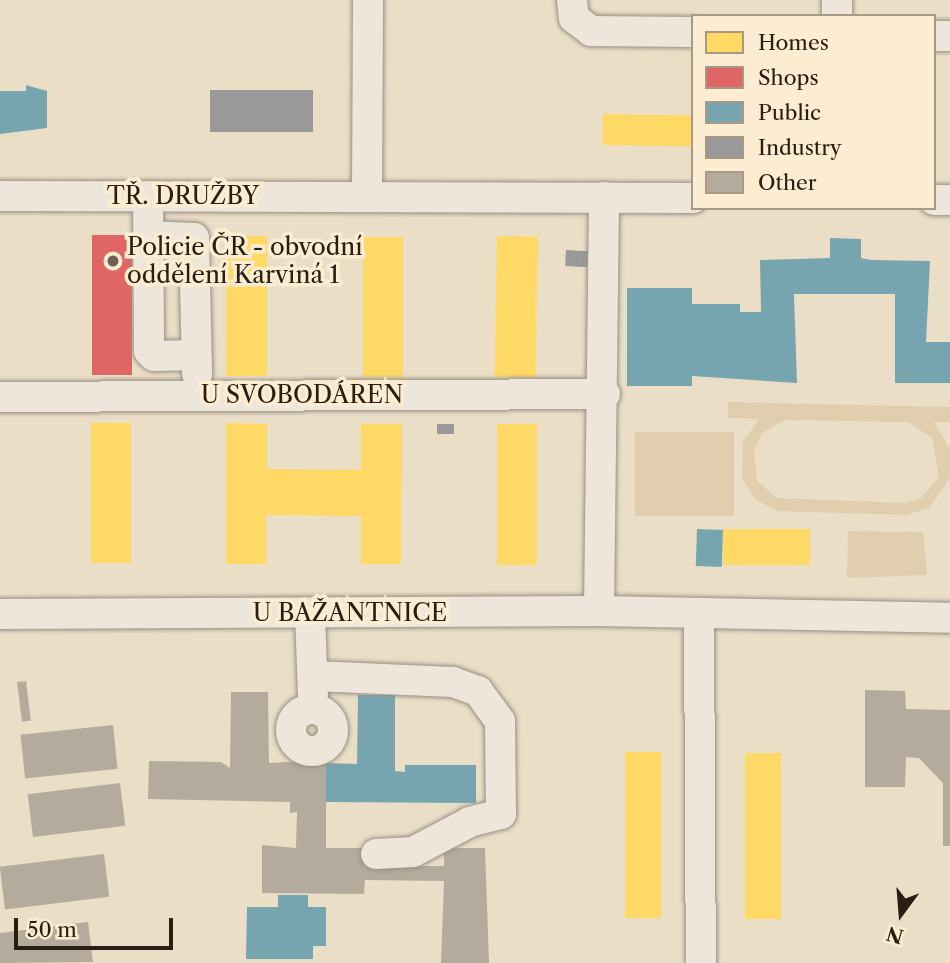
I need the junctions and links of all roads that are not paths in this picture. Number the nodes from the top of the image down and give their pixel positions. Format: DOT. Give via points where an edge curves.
graph roads {
  1 [pos="368,0"];
  2 [pos="572,0"];
  3 [pos="691,33"];
  4 [pos="0,196"];
  5 [pos="148,196"];
  6 [pos="367,196"];
  7 [pos="604,197"];
  8 [pos="691,198"];
  9 [pos="148,236"];
  10 [pos="196,355"];
  11 [pos="605,394"];
  12 [pos="197,396"];
  13 [pos="0,397"];
  14 [pos="599,611"];
  15 [pos="0,614"];
  16 [pos="310,614"];
  17 [pos="699,614"];
  18 [pos="950,618"];
  19 [pos="313,676"];
  20 [pos="313,710"];
  21 [pos="376,854"];
  22 [pos="701,963"];
  1 -- 6 [label="street"];
  2 -- 3 [label="street" via="574,18 591,31"];
  4 -- 5 [label="street, TŘ. DRUŽBY"];
  5 -- 6 [label="street, TŘ. DRUŽBY"];
  5 -- 9 [label="street"];
  6 -- 7 [label="street, TŘ. DRUŽBY"];
  7 -- 8 [label="street, TŘ. DRUŽBY"];
  7 -- 11 [label="street"];
  9 -- 10 [label="street" via="194,238"];
  9 -- 10 [label="street" via="149,351 154,356"];
  10 -- 12 [label="street"];
  11 -- 12 [label="street, U SVOBODÁREN"];
  11 -- 14 [label="street"];
  12 -- 13 [label="street, U SVOBODÁREN"];
  14 -- 16 [label="street, U BAŽANTNICE"];
  14 -- 17 [label="street, U BAŽANTNICE"];
  15 -- 16 [label="street, U BAŽANTNICE"];
  16 -- 19 [label="street"];
  17 -- 18 [label="street, U BAŽANTNICE"];
  17 -- 22 [label="street"];
  19 -- 20 [label="street"];
  19 -- 21 [label="street" via="453,682 478,691 500,721 501,814 470,822 413,852"];
}
